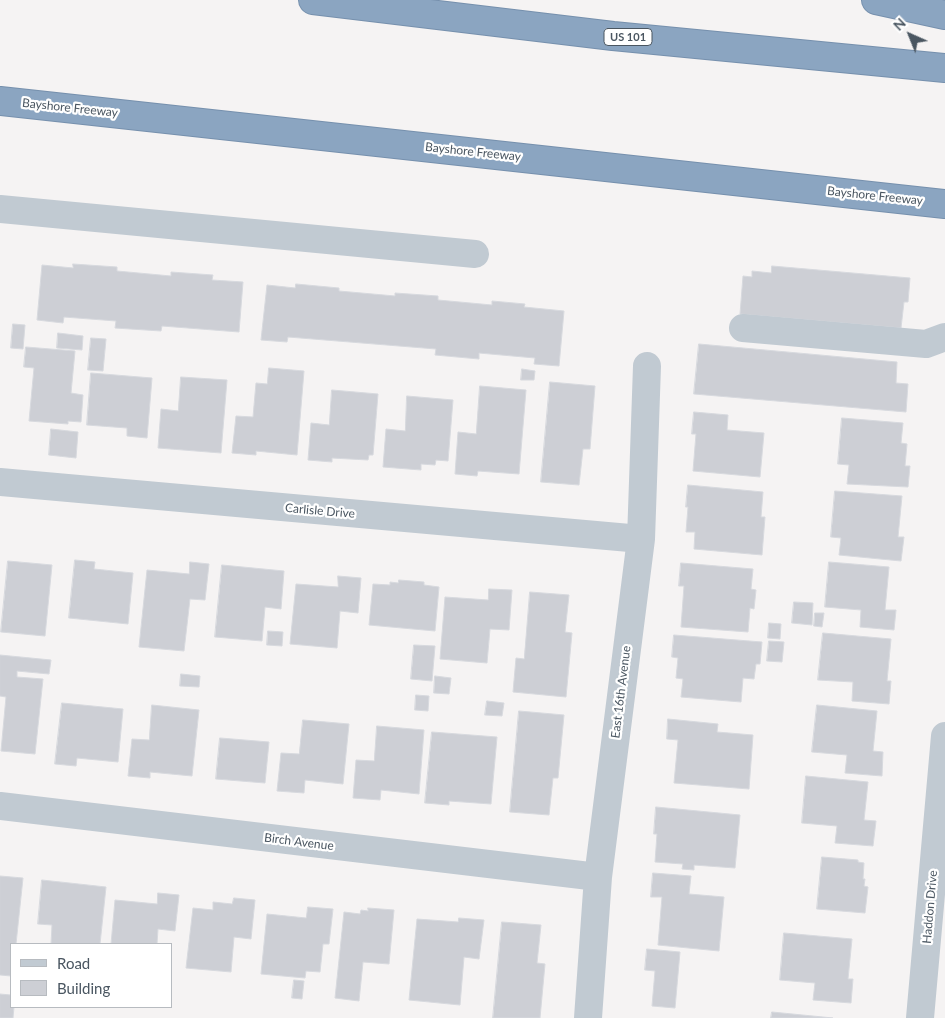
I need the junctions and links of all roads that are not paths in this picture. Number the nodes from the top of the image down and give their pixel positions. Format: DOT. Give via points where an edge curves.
graph roads {
  1 [pos="313,0"];
  2 [pos="876,0"];
  3 [pos="945,15"];
  4 [pos="945,68"];
  5 [pos="0,101"];
  6 [pos="945,204"];
  7 [pos="0,209"];
  8 [pos="475,254"];
  9 [pos="743,328"];
  10 [pos="945,337"];
  11 [pos="647,366"];
  12 [pos="0,482"];
  13 [pos="640,539"];
  14 [pos="945,736"];
  15 [pos="0,806"];
  16 [pos="598,877"];
  17 [pos="588,1018"];
  18 [pos="920,1018"];
  1 -- 4 [label="highway, US 101" via="613,36"];
  2 -- 3 [label="highway"];
  5 -- 6 [label="highway, Bayshore Freeway"];
  7 -- 8 [label="street"];
  9 -- 10 [label="street" via="926,344"];
  11 -- 13 [label="street, East 16th Avenue"];
  12 -- 13 [label="street, Carlisle Drive"];
  13 -- 16 [label="street, East 16th Avenue"];
  14 -- 18 [label="street, Haddon Drive"];
  15 -- 16 [label="street, Birch Avenue"];
  16 -- 17 [label="street, East 16th Avenue"];
}
